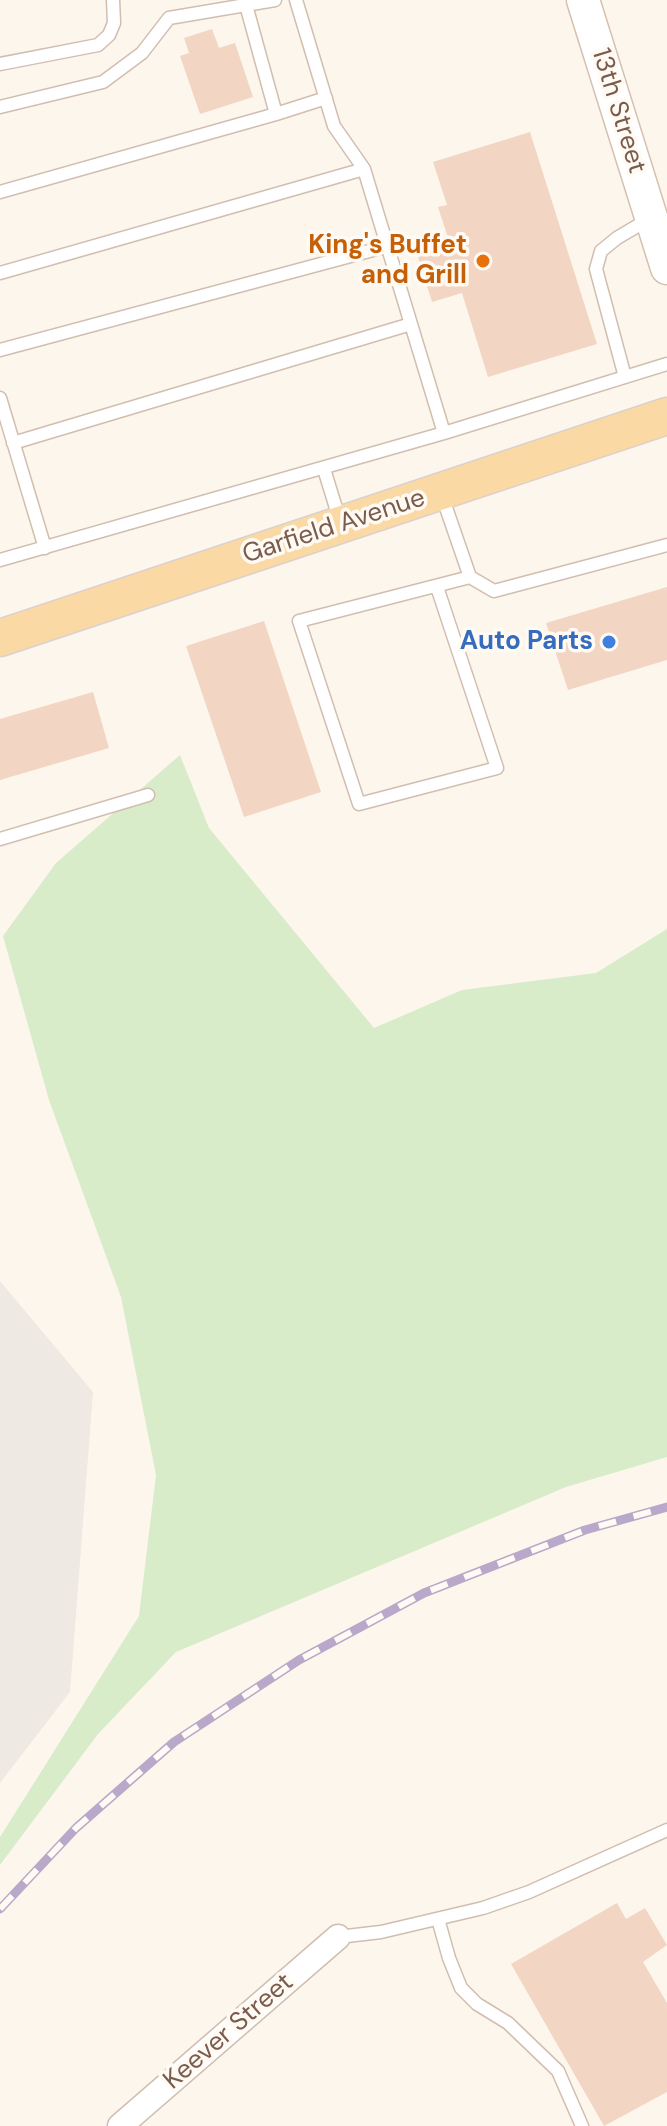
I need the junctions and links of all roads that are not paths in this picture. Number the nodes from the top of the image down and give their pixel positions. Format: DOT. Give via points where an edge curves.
graph roads {
  1 [pos="113,0"];
  2 [pos="275,0"];
  3 [pos="296,0"];
  4 [pos="583,0"];
  5 [pos="246,5"];
  6 [pos="0,64"];
  7 [pos="326,98"];
  8 [pos="0,107"];
  9 [pos="276,114"];
  10 [pos="364,169"];
  11 [pos="0,192"];
  12 [pos="651,218"];
  13 [pos="388,246"];
  14 [pos="667,268"];
  15 [pos="0,273"];
  16 [pos="411,324"];
  17 [pos="0,350"];
  18 [pos="667,364"];
  19 [pos="625,377"];
  20 [pos="0,398"];
  21 [pos="667,416"];
  22 [pos="444,433"];
  23 [pos="13,443"];
  24 [pos="324,469"];
  25 [pos="441,491"];
  26 [pos="340,524"];
  27 [pos="667,545"];
  28 [pos="45,548"];
  29 [pos="0,560"];
  30 [pos="470,577"];
  31 [pos="437,587"];
  32 [pos="0,638"];
  33 [pos="148,795"];
  34 [pos="0,839"];
  35 [pos="667,1830"];
  36 [pos="438,1919"];
  37 [pos="338,1937"];
  38 [pos="120,2126"];
  39 [pos="582,2126"];
  1 -- 6 [label="lane" via="114,23 98,45"];
  2 -- 5 [label="lane"];
  3 -- 7 [label="lane"];
  4 -- 12 [label="street, 13th Street"];
  5 -- 8 [label="lane" via="169,18 142,53 103,82"];
  5 -- 9 [label="lane"];
  7 -- 9 [label="lane"];
  7 -- 10 [label="lane" via="334,126"];
  9 -- 11 [label="lane"];
  10 -- 13 [label="lane"];
  10 -- 15 [label="lane"];
  12 -- 14 [label="street, 13th Street"];
  12 -- 19 [label="lane" via="601,251 596,269"];
  13 -- 16 [label="lane"];
  13 -- 17 [label="lane"];
  16 -- 22 [label="lane"];
  16 -- 23 [label="lane"];
  18 -- 19 [label="lane"];
  19 -- 22 [label="lane"];
  20 -- 23 [label="lane"];
  21 -- 25 [label="main road, Garfield Avenue"];
  22 -- 24 [label="lane"];
  23 -- 28 [label="lane"];
  24 -- 26 [label="lane"];
  24 -- 28 [label="lane"];
  25 -- 26 [label="main road, Garfield Avenue"];
  25 -- 30 [label="lane"];
  26 -- 32 [label="main road, Garfield Avenue"];
  27 -- 30 [label="lane" via="494,591"];
  28 -- 29 [label="lane"];
  30 -- 31 [label="lane"];
  31 -- 31 [label="lane" via="299,621 359,804 497,768"];
  33 -- 34 [label="lane"];
  35 -- 36 [label="lane" via="529,1892"];
  36 -- 37 [label="lane"];
  36 -- 39 [label="lane" via="461,1988 558,2071"];
  37 -- 38 [label="street, Keever Street"];
}
